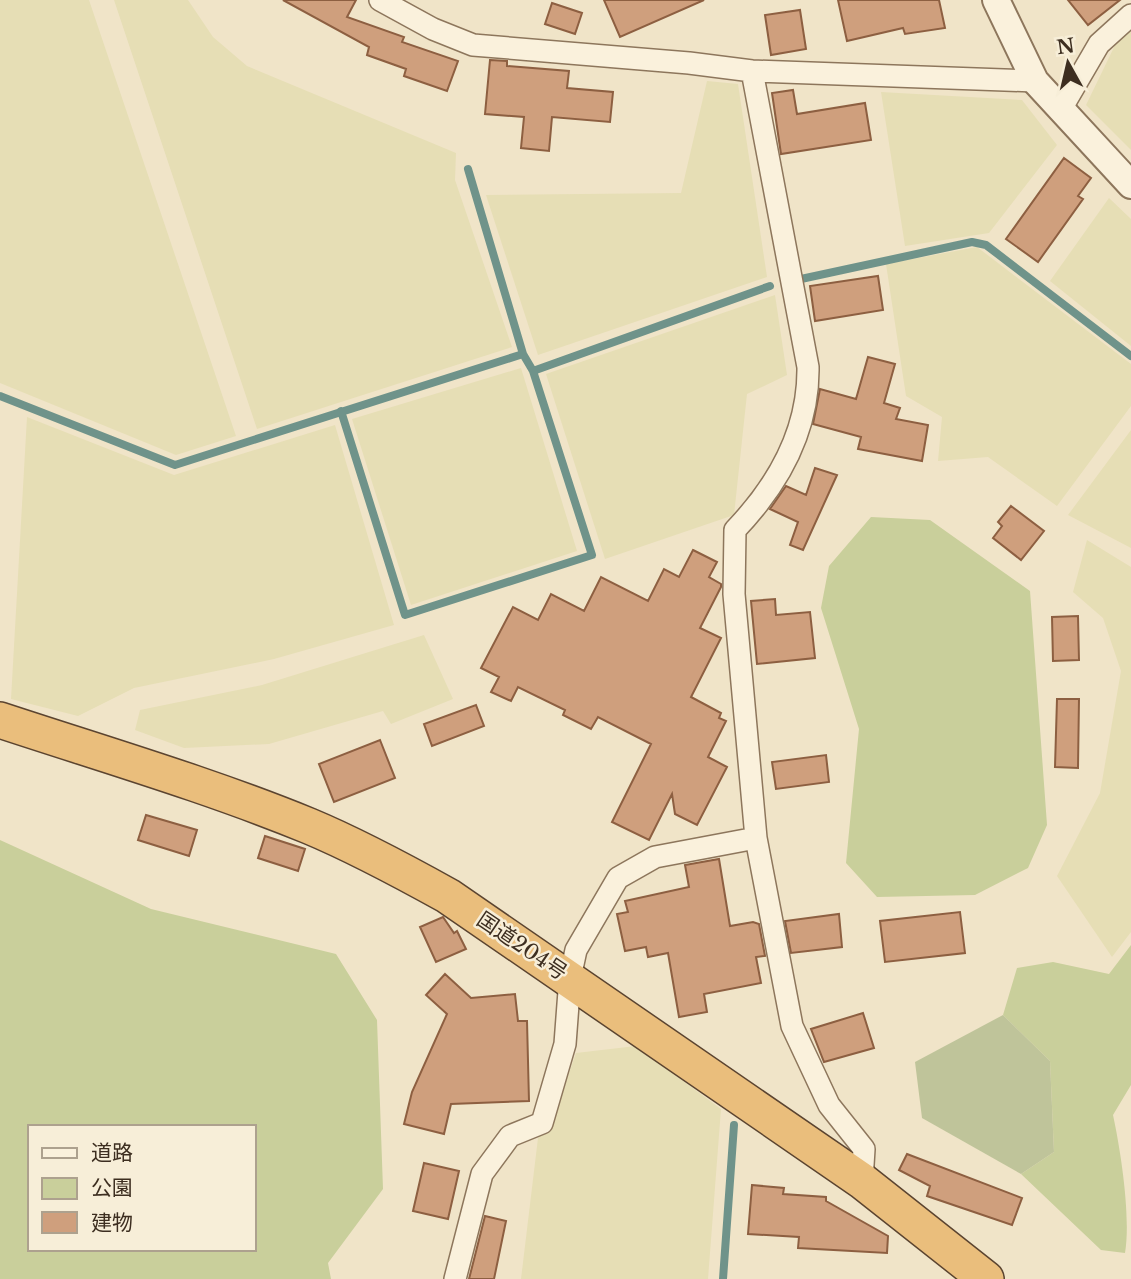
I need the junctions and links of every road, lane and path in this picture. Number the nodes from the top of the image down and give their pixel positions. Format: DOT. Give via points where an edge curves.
graph roads {
  1 [pos="380,0"];
  2 [pos="996,0"];
  3 [pos="1131,15"];
  4 [pos="752,71"];
  5 [pos="1035,81"];
  6 [pos="1060,111"];
  7 [pos="1131,185"];
  8 [pos="0,720"];
  9 [pos="757,838"];
  10 [pos="570,978"];
  11 [pos="862,1181"];
  12 [pos="455,1279"];
  13 [pos="986,1279"];
  1 -- 4 [label="street" via="473,45"];
  2 -- 5 [label="street"];
  3 -- 6 [label="street" via="1099,44"];
  4 -- 5 [label="street"];
  4 -- 9 [label="street" via="808,367 808,394 793,449 753,511 735,530 734,594"];
  5 -- 6 [label="street"];
  6 -- 7 [label="street"];
  8 -- 10 [label="highway, 国道204号" via="212,790 382,859 448,896"];
  9 -- 10 [label="street" via="655,857 618,878 576,950"];
  9 -- 11 [label="street" via="792,1026 829,1105 864,1149"];
  10 -- 11 [label="highway, 国道204号"];
  10 -- 12 [label="street" via="565,1044 542,1123 510,1136 482,1174"];
  11 -- 13 [label="highway, 国道204号"];
}
